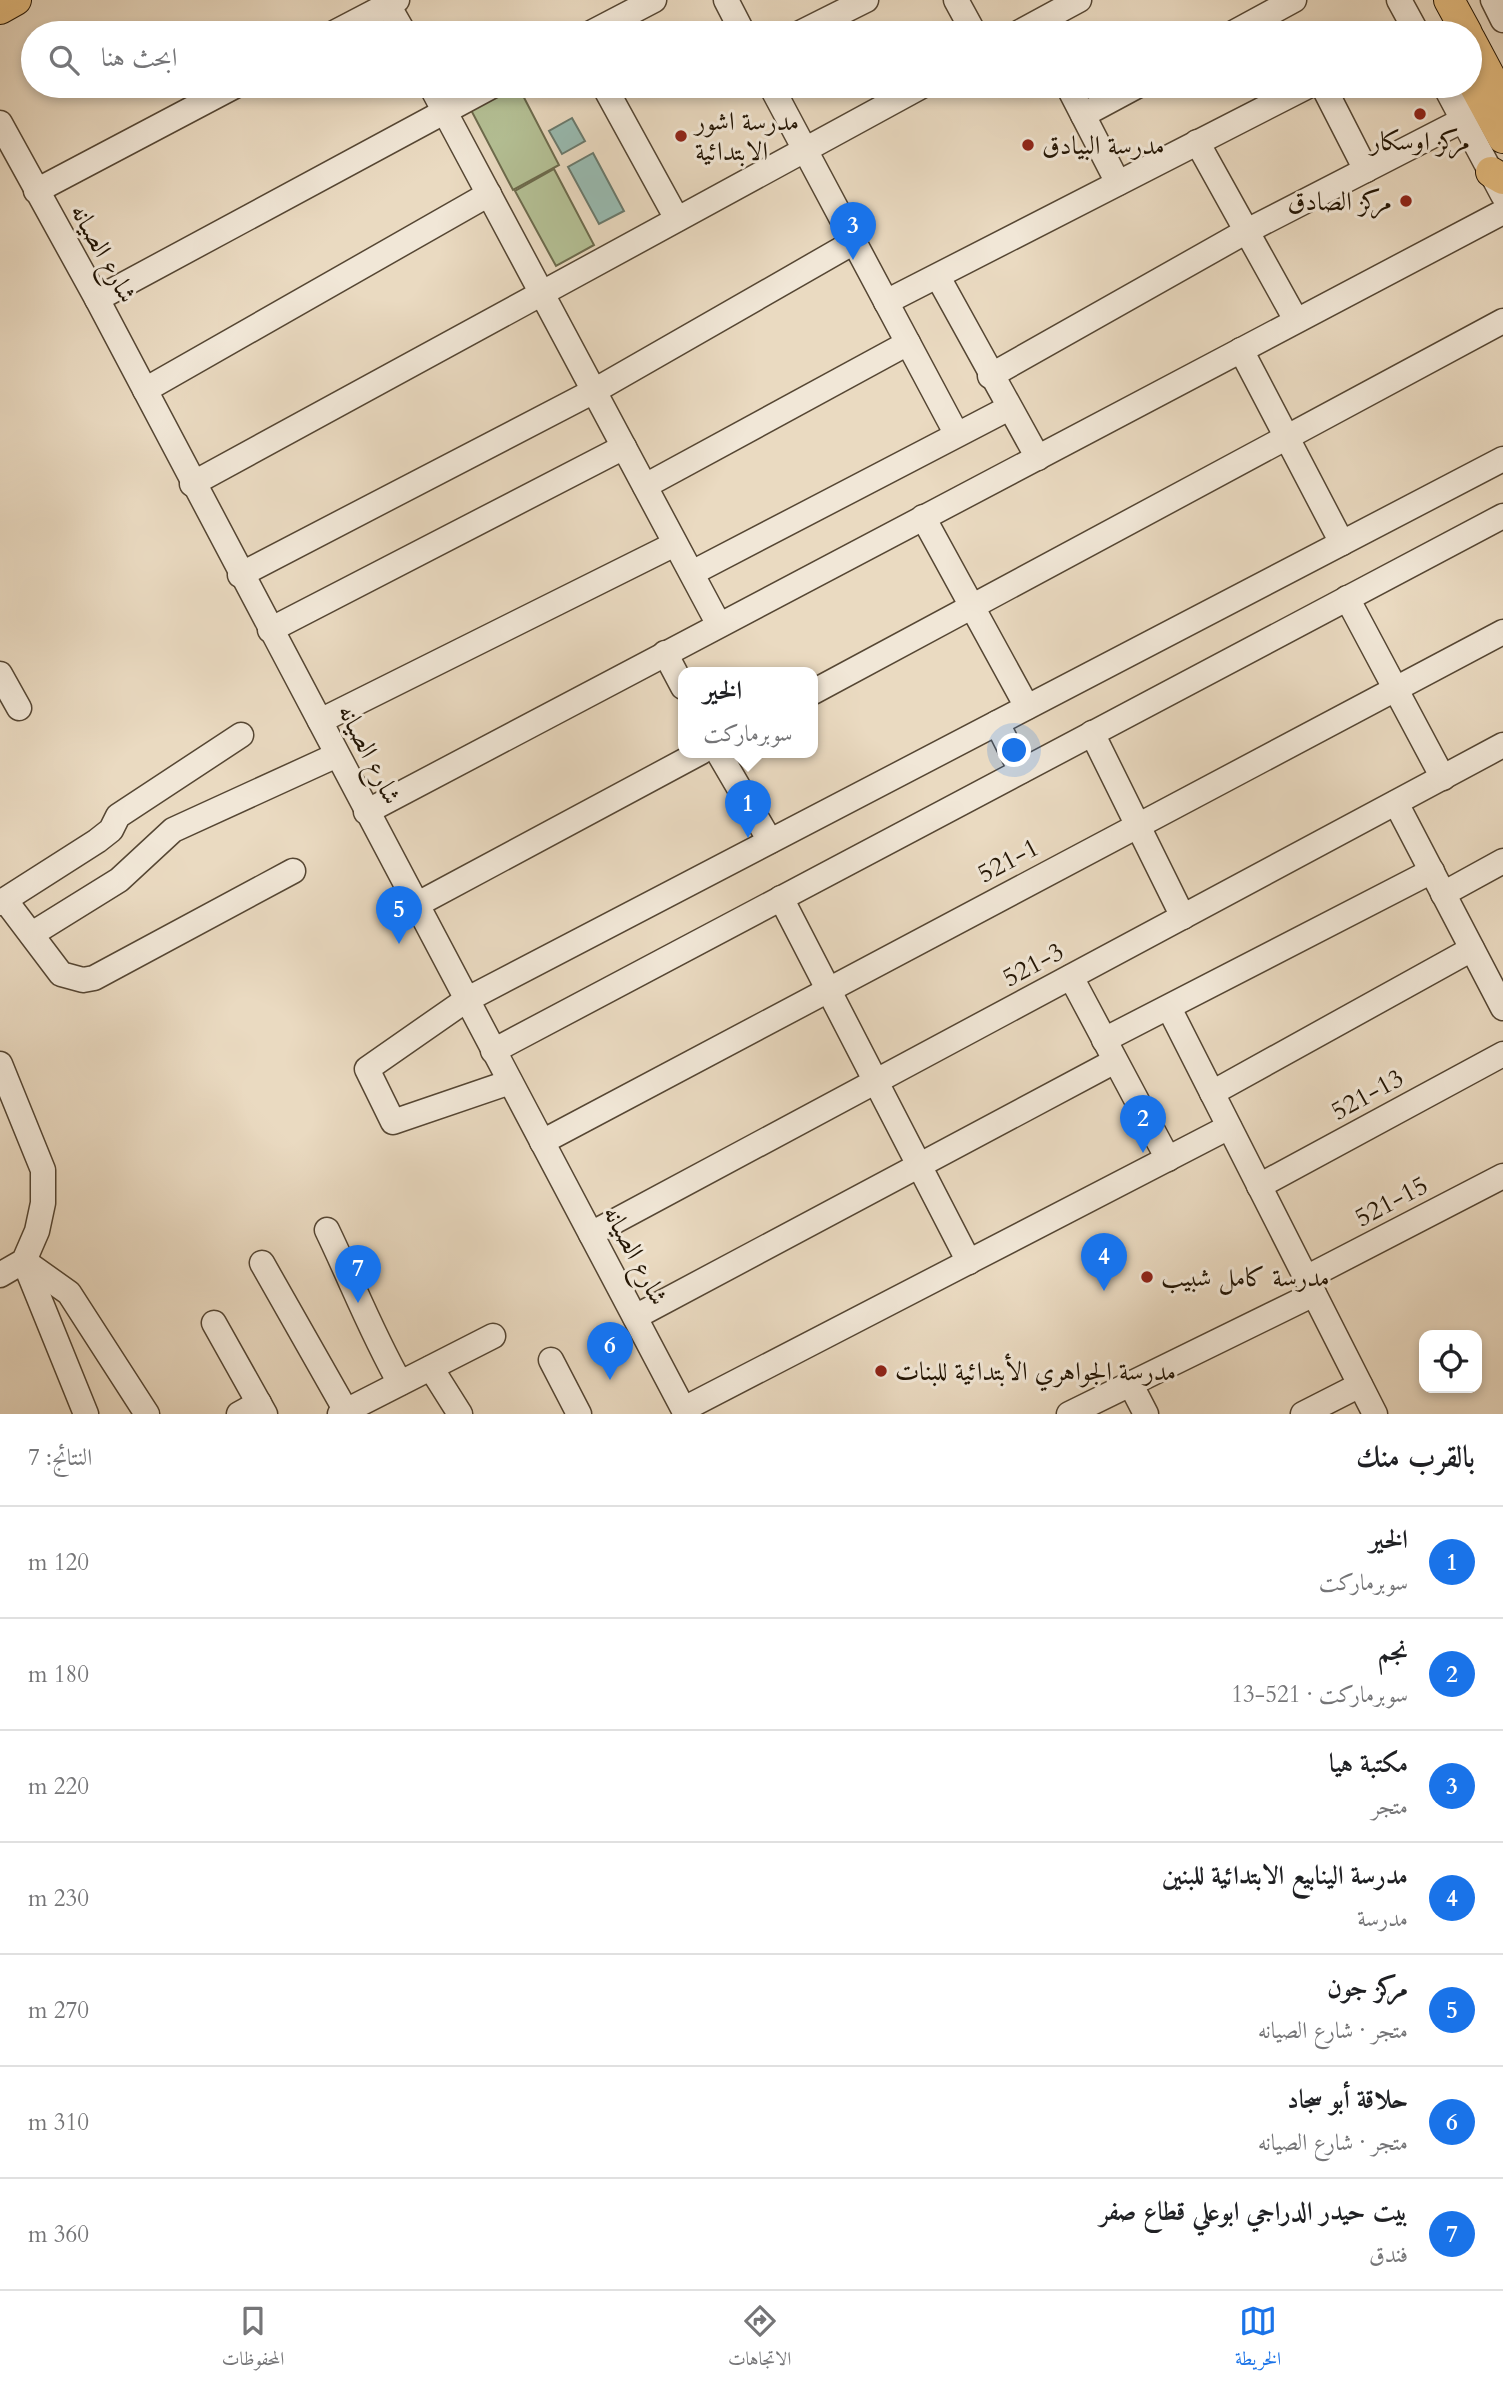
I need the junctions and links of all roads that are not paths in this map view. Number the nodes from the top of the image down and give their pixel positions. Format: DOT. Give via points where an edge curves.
graph roads {
  1 [pos="16,0"];
  2 [pos="654,0"];
  3 [pos="726,0"];
  4 [pos="866,0"];
  5 [pos="956,0"];
  6 [pos="1079,0"];
  7 [pos="1294,0"];
  8 [pos="1399,0"];
  9 [pos="1428,0"];
  10 [pos="1449,0"];
  11 [pos="392,2"];
  12 [pos="0,9"];
  13 [pos="1259,17"];
  14 [pos="356,21"];
  15 [pos="399,21"];
  16 [pos="614,21"];
  17 [pos="737,21"];
  18 [pos="824,21"];
  19 [pos="967,21"];
  20 [pos="1045,21"];
  21 [pos="1409,21"];
  22 [pos="1439,21"];
  23 [pos="1460,21"];
  24 [pos="1482,62"];
  25 [pos="212,98"];
  26 [pos="438,98"];
  27 [pos="469,98"];
  28 [pos="611,98"];
  29 [pos="777,98"];
  30 [pos="900,98"];
  31 [pos="1074,98"];
  32 [pos="1115,98"];
  33 [pos="1281,98"];
  34 [pos="1329,98"];
  35 [pos="1451,98"];
  36 [pos="1481,98"];
  37 [pos="1503,101"];
  38 [pos="445,111"];
  39 [pos="1083,115"];
  40 [pos="1463,120"];
  41 [pos="0,123"];
  42 [pos="1503,138"];
  43 [pos="1197,142"];
  44 [pos="805,149"];
  45 [pos="1366,170"];
  46 [pos="1499,182"];
  47 [pos="1118,183"];
  48 [pos="36,191"];
  49 [pos="489,194"];
  50 [pos="1503,212"];
  51 [pos="677,219"];
  52 [pos="1245,232"];
  53 [pos="855,242"];
  54 [pos="938,277"];
  55 [pos="542,293"];
  56 [pos="97,299"];
  57 [pos="886,302"];
  58 [pos="1296,320"];
  59 [pos="1503,321"];
  60 [pos="908,343"];
  61 [pos="1241,350"];
  62 [pos="990,376"];
  63 [pos="145,390"];
  64 [pos="594,391"];
  65 [pos="1009,408"];
  66 [pos="956,433"];
  67 [pos="1287,437"];
  68 [pos="624,447"];
  69 [pos="1038,458"];
  70 [pos="1503,459"];
  71 [pos="192,484"];
  72 [pos="645,486"];
  73 [pos="1503,516"];
  74 [pos="923,517"];
  75 [pos="1342,543"];
  76 [pos="675,544"];
  77 [pos="692,573"];
  78 [pos="240,575"];
  79 [pos="1346,598"];
  80 [pos="974,606"];
  81 [pos="719,625"];
  82 [pos="270,631"];
  83 [pos="1503,632"];
  84 [pos="665,653"];
  85 [pos="0,674"];
  86 [pos="678,678"];
  87 [pos="818,689"];
  88 [pos="1395,689"];
  89 [pos="1027,707"];
  90 [pos="19,708"];
  91 [pos="320,721"];
  92 [pos="997,723"];
  93 [pos="1092,733"];
  94 [pos="241,735"];
  95 [pos="1503,745"];
  96 [pos="337,755"];
  97 [pos="690,758"];
  98 [pos="722,758"];
  99 [pos="1021,771"];
  100 [pos="1443,778"];
  101 [pos="1395,803"];
  102 [pos="366,812"];
  103 [pos="1138,826"];
  104 [pos="770,841"];
  105 [pos="1503,861"];
  106 [pos="293,871"];
  107 [pos="1432,871"];
  108 [pos="1443,894"];
  109 [pos="781,898"];
  110 [pos="3,902"];
  111 [pos="416,905"];
  112 [pos="1183,917"];
  113 [pos="32,934"];
  114 [pos="1472,949"];
  115 [pos="1071,977"];
  116 [pos="1497,980"];
  117 [pos="828,990"];
  118 [pos="466,1000"];
  119 [pos="1169,1008"];
  120 [pos="1503,1008"];
  121 [pos="1110,1050"];
  122 [pos="493,1051"];
  123 [pos="1503,1054"];
  124 [pos="2,1071"];
  125 [pos="510,1082"];
  126 [pos="876,1082"];
  127 [pos="1212,1093"];
  128 [pos="1229,1127"];
  129 [pos="542,1142"];
  130 [pos="1168,1159"];
  131 [pos="919,1165"];
  132 [pos="1503,1176"];
  133 [pos="1259,1186"];
  134 [pos="327,1230"];
  135 [pos="591,1234"];
  136 [pos="24,1261"];
  137 [pos="969,1262"];
  138 [pos="262,1264"];
  139 [pos="0,1275"];
  140 [pos="1310,1286"];
  141 [pos="635,1317"];
  142 [pos="214,1323"];
  143 [pos="493,1336"];
  144 [pos="551,1360"];
  145 [pos="431,1368"];
  146 [pos="400,1383"];
  147 [pos="1130,1383"];
  148 [pos="1360,1385"];
  149 [pos="254,1410"];
  150 [pos="349,1412"];
  151 [pos="685,1412"];
  152 [pos="86,1414"];
  153 [pos="147,1414"];
  154 [pos="460,1414"];
  155 [pos="579,1414"];
  156 [pos="1069,1414"];
  157 [pos="1146,1414"];
  158 [pos="1303,1414"];
  159 [pos="1375,1414"];
  1 -- 12 [label="main road"];
  2 -- 16 [label="street"];
  3 -- 17 [label="street"];
  4 -- 18 [label="street"];
  5 -- 19 [label="street"];
  6 -- 20 [label="street"];
  7 -- 13 [label="street"];
  8 -- 21 [label="street"];
  9 -- 22 [label="main road"];
  10 -- 23 [label="main road"];
  11 -- 14 [label="street"];
  11 -- 15 [label="street"];
  24 -- 37 [label="main road"];
  25 -- 48 [label="street"];
  26 -- 38 [label="street"];
  27 -- 38 [label="street"];
  28 -- 51 [label="street"];
  29 -- 44 [label="street"];
  30 -- 44 [label="street"];
  31 -- 39 [label="street"];
  32 -- 39 [label="street"];
  33 -- 43 [label="street"];
  34 -- 45 [label="street"];
  35 -- 40 [label="street"];
  36 -- 42 [label="main road"];
  38 -- 49 [label="street"];
  38 -- 56 [label="street"];
  39 -- 47 [label="street"];
  40 -- 45 [label="street"];
  40 -- 46 [label="street"];
  41 -- 48 [label="street, شارع الصيانه"];
  43 -- 47 [label="street"];
  43 -- 52 [label="street"];
  44 -- 51 [label="street"];
  44 -- 53 [label="street"];
  45 -- 52 [label="street"];
  47 -- 54 [label="street"];
  48 -- 56 [label="street, شارع الصيانه"];
  49 -- 55 [label="street"];
  49 -- 63 [label="street"];
  50 -- 58 [label="street"];
  51 -- 55 [label="street"];
  52 -- 58 [label="street"];
  52 -- 62 [label="street"];
  53 -- 57 [label="street"];
  53 -- 64 [label="street"];
  54 -- 57 [label="street"];
  54 -- 62 [label="street"];
  55 -- 64 [label="street"];
  55 -- 71 [label="street"];
  56 -- 63 [label="street, شارع الصيانه"];
  57 -- 60 [label="street"];
  58 -- 61 [label="street"];
  59 -- 67 [label="street"];
  60 -- 66 [label="street"];
  60 -- 72 [label="street"];
  61 -- 67 [label="street"];
  61 -- 69 [label="street"];
  62 -- 65 [label="street"];
  63 -- 71 [label="street, شارع الصيانه"];
  64 -- 68 [label="street"];
  64 -- 78 [label="street"];
  65 -- 66 [label="street"];
  65 -- 69 [label="street"];
  66 -- 77 [label="street"];
  67 -- 75 [label="street"];
  67 -- 80 [label="street"];
  68 -- 72 [label="street"];
  68 -- 82 [label="street"];
  69 -- 74 [label="street"];
  70 -- 75 [label="street"];
  71 -- 78 [label="street, شارع الصيانه"];
  72 -- 76 [label="street"];
  73 -- 79 [label="street"];
  74 -- 80 [label="street"];
  74 -- 81 [label="street"];
  75 -- 89 [label="street"];
  76 -- 77 [label="street"];
  76 -- 91 [label="street"];
  77 -- 81 [label="street"];
  78 -- 82 [label="street, شارع الصيانه"];
  79 -- 88 [label="street"];
  79 -- 93 [label="street"];
  80 -- 87 [label="street"];
  80 -- 89 [label="street"];
  81 -- 84 [label="street"];
  82 -- 91 [label="street, شارع الصيانه"];
  83 -- 88 [label="street, 521-1"];
  84 -- 86 [label="street"];
  84 -- 102 [label="street"];
  85 -- 90 [label="street"];
  88 -- 100 [label="street"];
  88 -- 103 [label="street, 521-1"];
  89 -- 92 [label="street"];
  91 -- 96 [label="street, شارع الصيانه"];
  92 -- 99 [label="street"];
  92 -- 104 [label="street"];
  93 -- 99 [label="street"];
  93 -- 103 [label="street"];
  94 -- 110 [label="street" via="118,816 105,835"];
  95 -- 100 [label="street, 521-3"];
  96 -- 102 [label="street, شارع الصيانه"];
  96 -- 113 [label="street" via="173,830 119,880"];
  97 -- 111 [label="street"];
  98 -- 104 [label="street"];
  99 -- 109 [label="street"];
  100 -- 101 [label="street, 521-3"];
  101 -- 107 [label="street"];
  101 -- 112 [label="street, 521-3"];
  102 -- 111 [label="street, شارع الصيانه"];
  103 -- 112 [label="street"];
  103 -- 117 [label="street, 521-1"];
  104 -- 118 [label="street"];
  105 -- 108 [label="street"];
  106 -- 113 [label="street" via="94,978 61,974"];
  107 -- 108 [label="street"];
  107 -- 119 [label="street"];
  108 -- 114 [label="street"];
  109 -- 117 [label="street"];
  109 -- 122 [label="street"];
  110 -- 113 [label="street"];
  111 -- 118 [label="street, شارع الصيانه"];
  112 -- 115 [label="street, 521-3"];
  114 -- 116 [label="street"];
  114 -- 127 [label="street"];
  115 -- 121 [label="street"];
  115 -- 126 [label="street, 521-3"];
  116 -- 120 [label="street"];
  117 -- 126 [label="street"];
  117 -- 129 [label="street, 521-1"];
  118 -- 122 [label="street, شارع الصيانه"];
  118 -- 125 [label="street" via="367,1069 393,1122"];
  119 -- 121 [label="street"];
  119 -- 127 [label="street"];
  121 -- 130 [label="street"];
  121 -- 131 [label="street"];
  122 -- 125 [label="street, شارع الصيانه"];
  123 -- 133 [label="street, 521-13"];
  124 -- 136 [label="street" via="43,1170 43,1203"];
  125 -- 129 [label="street, شارع الصيانه"];
  126 -- 131 [label="street"];
  126 -- 135 [label="street, 521-3"];
  127 -- 128 [label="street"];
  128 -- 130 [label="street"];
  128 -- 133 [label="street"];
  129 -- 135 [label="street, شارع الصيانه"];
  130 -- 137 [label="street"];
  131 -- 137 [label="street"];
  131 -- 141 [label="street"];
  132 -- 140 [label="street, 521-15"];
  133 -- 140 [label="street"];
  134 -- 146 [label="street"];
  135 -- 141 [label="street, شارع الصيانه"];
  136 -- 139 [label="street"];
  136 -- 152 [label="street"];
  136 -- 153 [label="street" via="69,1293"];
  137 -- 151 [label="street"];
  138 -- 150 [label="street"];
  140 -- 147 [label="street, 521-15"];
  140 -- 148 [label="street"];
  141 -- 151 [label="street, شارع الصيانه"];
  142 -- 149 [label="street"];
  143 -- 145 [label="street"];
  144 -- 155 [label="street"];
  145 -- 146 [label="street"];
  145 -- 154 [label="street"];
  146 -- 150 [label="street"];
  147 -- 156 [label="street, 521-15"];
  147 -- 157 [label="street"];
  148 -- 158 [label="street"];
  148 -- 159 [label="street"];
}
